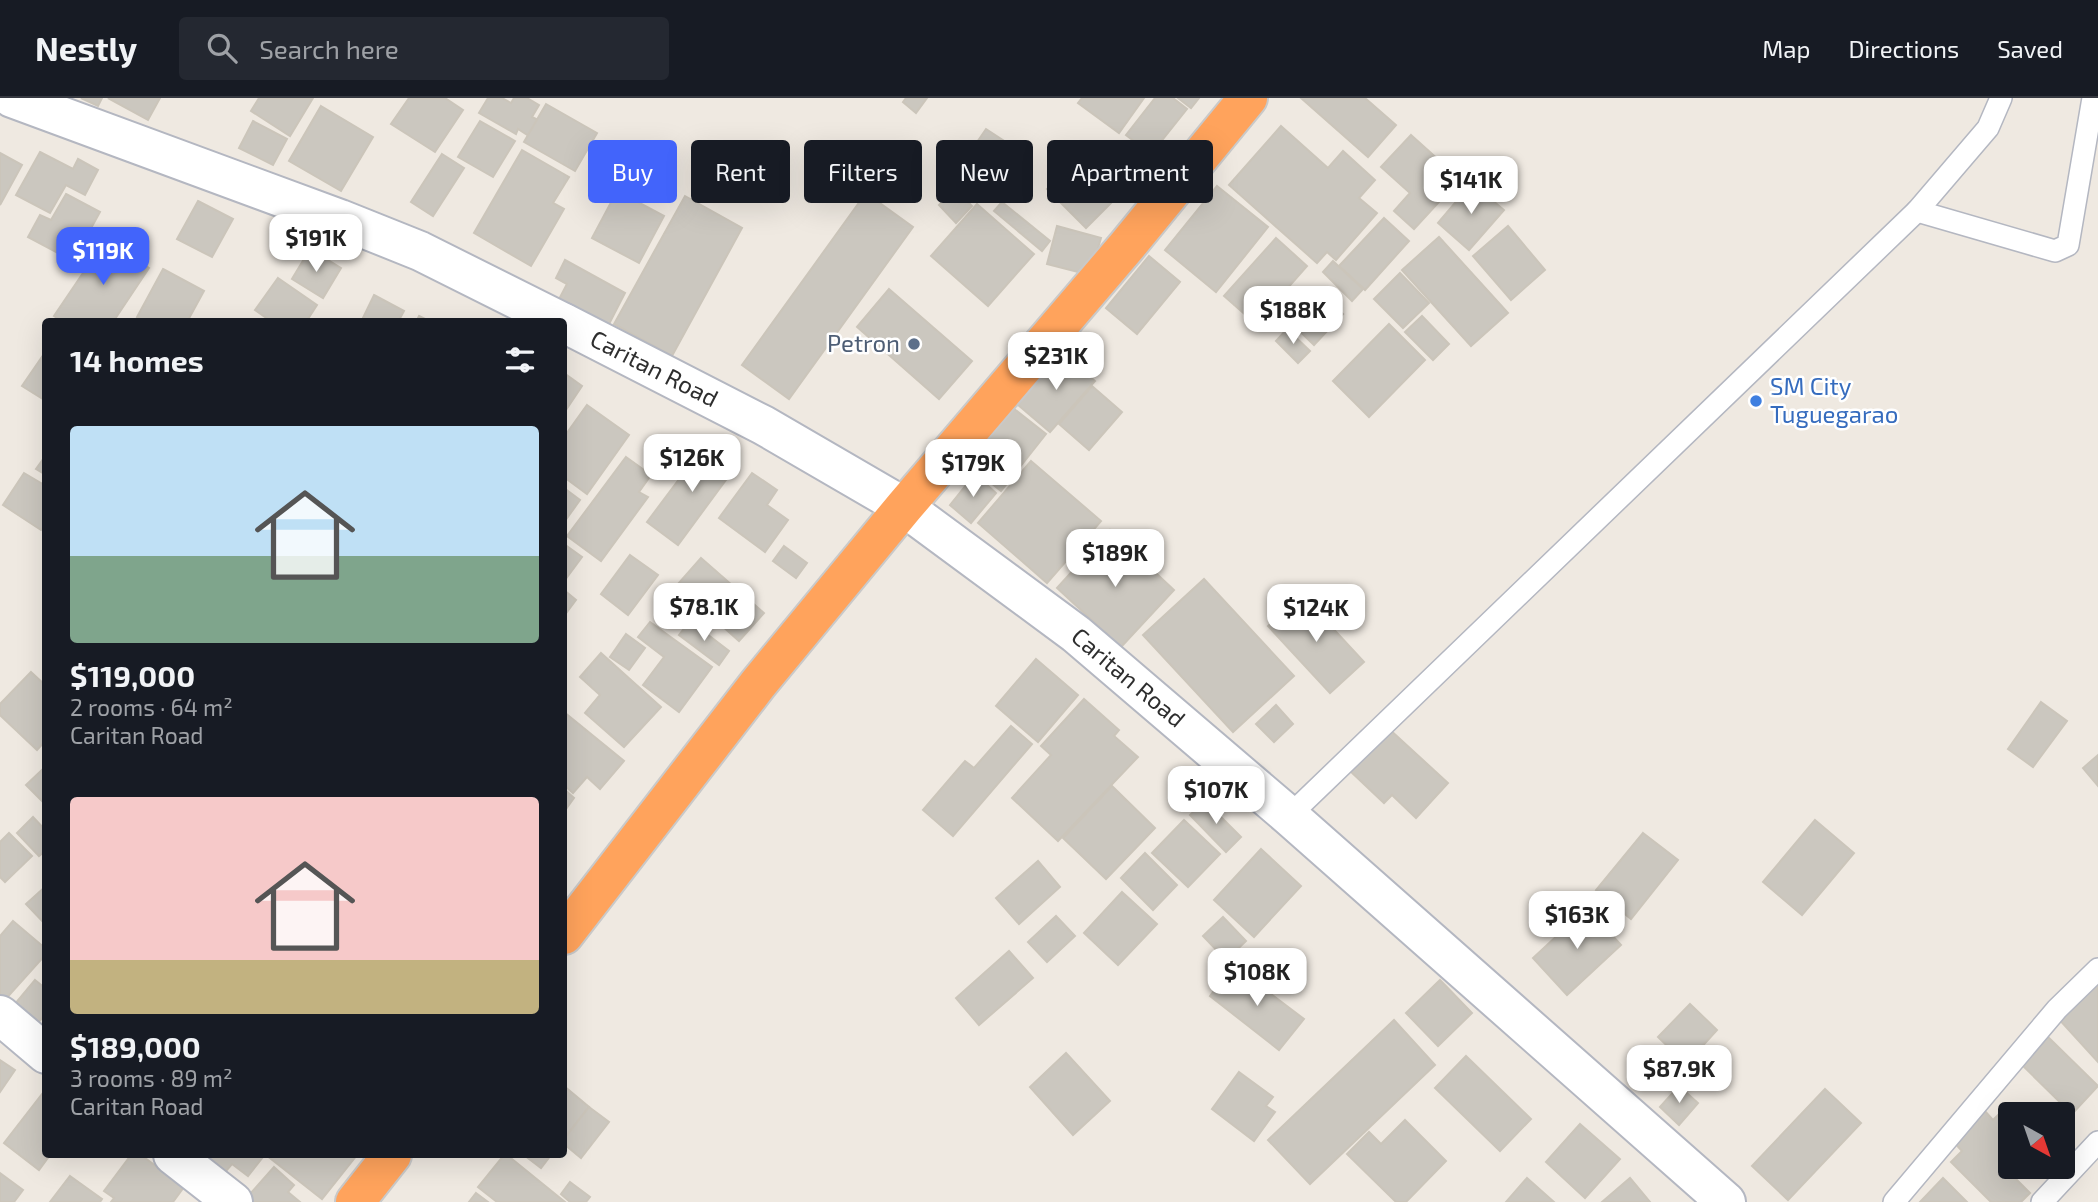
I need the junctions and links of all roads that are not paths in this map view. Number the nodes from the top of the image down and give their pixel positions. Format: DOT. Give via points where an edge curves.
graph roads {
  1 [pos="12,98"];
  2 [pos="1248,98"];
  3 [pos="2001,98"];
  4 [pos="2093,98"];
  5 [pos="1917,211"];
  6 [pos="555,318"];
  7 [pos="567,324"];
  8 [pos="904,507"];
  9 [pos="1289,816"];
  10 [pos="567,931"];
  11 [pos="2098,969"];
  12 [pos="0,1015"];
  13 [pos="42,1051"];
  14 [pos="2098,1142"];
  15 [pos="177,1158"];
  16 [pos="390,1158"];
  17 [pos="233,1202"];
  18 [pos="355,1202"];
  19 [pos="1726,1202"];
  20 [pos="1894,1202"];
  21 [pos="2042,1202"];
  1 -- 6 [label="main road, Caritan Road" via="386,237"];
  2 -- 8 [label="highway"];
  3 -- 5 [label="lane" via="1988,128"];
  4 -- 5 [label="lane" via="2068,245 2055,251"];
  5 -- 9 [label="lane"];
  7 -- 8 [label="main road, Caritan Road" via="763,425"];
  8 -- 9 [label="main road, Caritan Road" via="1076,634"];
  8 -- 10 [label="highway" via="758,684"];
  9 -- 19 [label="main road, Caritan Road"];
  11 -- 20 [label="lane" via="2057,1009"];
  12 -- 13 [label="main road"];
  14 -- 21 [label="lane"];
  15 -- 17 [label="main road"];
  16 -- 18 [label="highway"];
}
